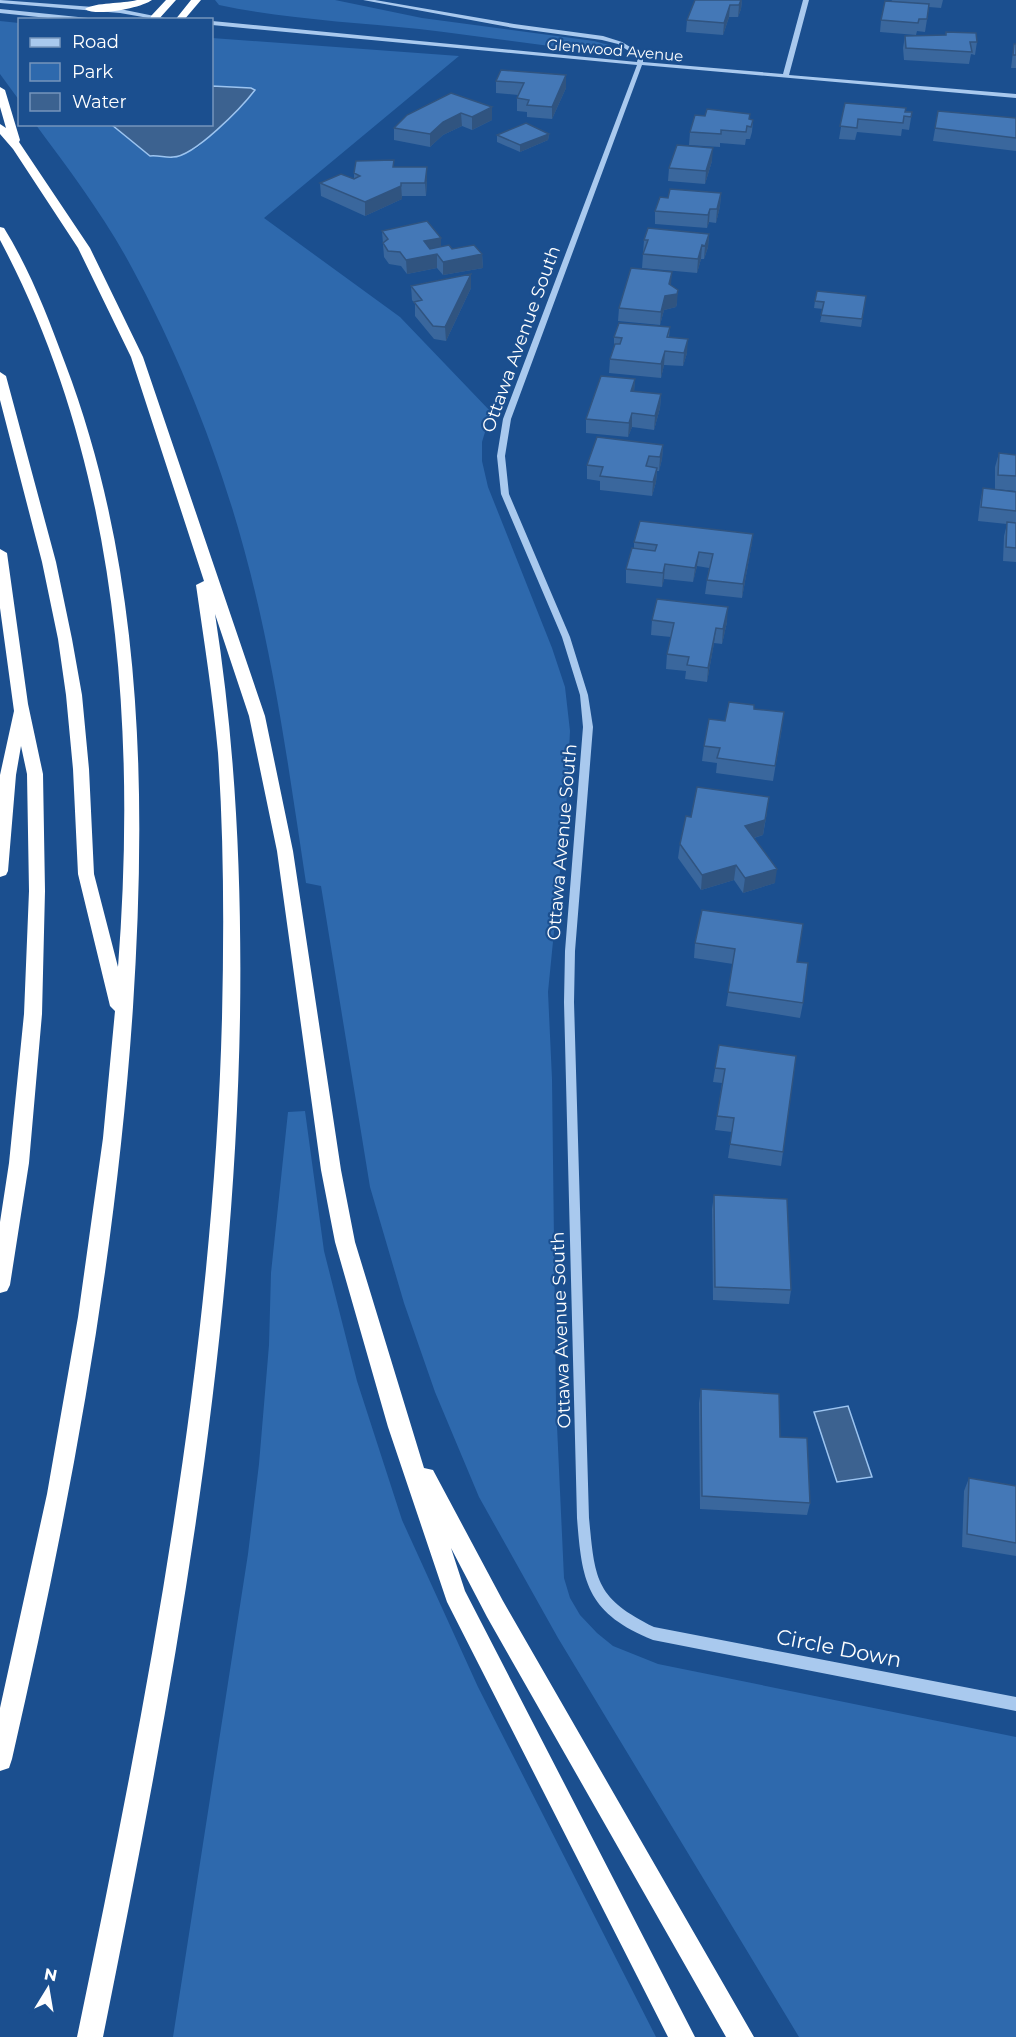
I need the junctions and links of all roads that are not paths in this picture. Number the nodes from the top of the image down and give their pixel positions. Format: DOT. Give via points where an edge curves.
graph roads {
  1 [pos="147,0"];
  2 [pos="171,0"];
  3 [pos="366,0"];
  4 [pos="806,0"];
  5 [pos="0,1"];
  6 [pos="195,1"];
  7 [pos="90,9"];
  8 [pos="0,11"];
  9 [pos="68,18"];
  10 [pos="154,18"];
  11 [pos="181,18"];
  12 [pos="213,23"];
  13 [pos="640,64"];
  14 [pos="785,77"];
  15 [pos="0,90"];
  16 [pos="1016,96"];
  17 [pos="0,127"];
  18 [pos="17,147"];
  19 [pos="0,230"];
  20 [pos="0,376"];
  21 [pos="183,500"];
  22 [pos="0,553"];
  23 [pos="20,704"];
  24 [pos="0,871"];
  25 [pos="123,1023"];
  26 [pos="0,1285"];
  27 [pos="399,1427"];
  28 [pos="654,1633"];
  29 [pos="1016,1704"];
  30 [pos="0,1759"];
  31 [pos="90,2037"];
  32 [pos="682,2037"];
  33 [pos="741,2037"];
  1 -- 7 [label="highway" via="122,7"];
  2 -- 10 [label="highway"];
  3 -- 13 [label="street" via="603,38 636,51 641,56"];
  4 -- 14 [label="street"];
  5 -- 7 [label="street"];
  6 -- 11 [label="highway"];
  7 -- 10 [label="street"];
  8 -- 9 [label="street"];
  12 -- 13 [label="street, Glenwood Avenue"];
  13 -- 14 [label="street, Glenwood Avenue"];
  13 -- 28 [label="street, Ottawa Avenue South" via="500,446 505,494 566,636 584,695 588,727 569,992 586,1556 594,1587 624,1618"];
  14 -- 16 [label="street, Glenwood Avenue"];
  15 -- 18 [label="highway"];
  17 -- 18 [label="highway"];
  18 -- 21 [label="highway" via="84,248 103,284 137,357"];
  19 -- 25 [label="highway" via="24,276 72,394 106,525 131,747 130,921"];
  20 -- 25 [label="highway" via="65,639 81,769 86,874"];
  21 -- 27 [label="highway" via="257,716 285,851 345,1242"];
  21 -- 31 [label="highway" via="202,578 227,772 232,886 227,1126 220,1240 186,1515 150,1738"];
  22 -- 23 [label="highway"];
  23 -- 24 [label="highway" via="8,776"];
  23 -- 26 [label="highway" via="35,774 37,902 33,1014 20,1152"];
  25 -- 30 [label="highway" via="103,1227 90,1313 55,1508"];
  27 -- 32 [label="highway" via="455,1594"];
  27 -- 33 [label="highway" via="495,1609"];
  28 -- 29 [label="street, Circle Down"];
}
